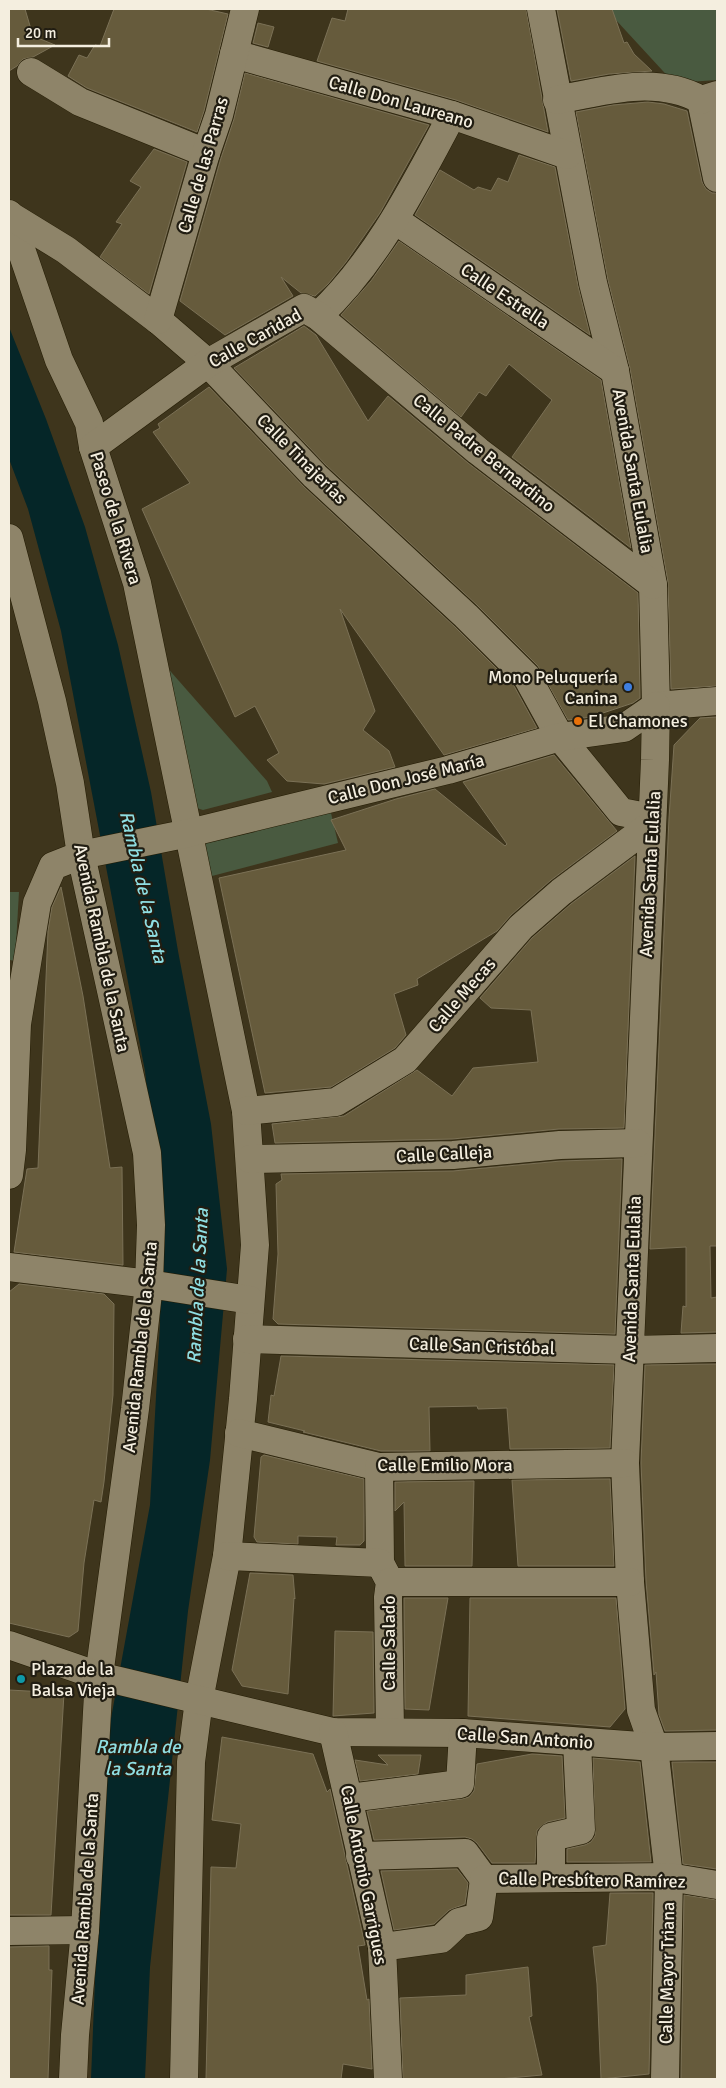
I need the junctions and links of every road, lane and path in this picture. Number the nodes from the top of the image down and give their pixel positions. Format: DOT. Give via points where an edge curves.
graph roads {
  1 [pos="244,9"];
  2 [pos="541,9"];
  3 [pos="234,54"];
  4 [pos="32,72"];
  5 [pos="709,98"];
  6 [pos="557,100"];
  7 [pos="452,116"];
  8 [pos="206,153"];
  9 [pos="567,154"];
  10 [pos="717,178"];
  11 [pos="9,214"];
  12 [pos="395,220"];
  13 [pos="318,316"];
  14 [pos="158,320"];
  15 [pos="208,363"];
  16 [pos="615,371"];
  17 [pos="93,447"];
  18 [pos="9,538"];
  19 [pos="653,585"];
  20 [pos="717,701"];
  21 [pos="656,706"];
  22 [pos="626,728"];
  23 [pos="560,737"];
  24 [pos="655,760"];
  25 [pos="652,821"];
  26 [pos="189,833"];
  27 [pos="81,855"];
  28 [pos="9,967"];
  29 [pos="13,1024"];
  30 [pos="246,1111"];
  31 [pos="637,1142"];
  32 [pos="10,1158"];
  33 [pos="250,1160"];
  34 [pos="9,1267"];
  35 [pos="149,1284"];
  36 [pos="250,1300"];
  37 [pos="247,1340"];
  38 [pos="717,1348"];
  39 [pos="630,1350"];
  40 [pos="239,1434"];
  41 [pos="625,1463"];
  42 [pos="379,1467"];
  43 [pos="227,1556"];
  44 [pos="385,1573"];
  45 [pos="630,1582"];
  46 [pos="9,1645"];
  47 [pos="99,1676"];
  48 [pos="199,1700"];
  49 [pos="390,1731"];
  50 [pos="333,1732"];
  51 [pos="463,1733"];
  52 [pos="577,1742"];
  53 [pos="717,1746"];
  54 [pos="654,1747"];
  55 [pos="349,1798"];
  56 [pos="360,1856"];
  57 [pos="551,1877"];
  58 [pos="669,1877"];
  59 [pos="484,1879"];
  60 [pos="717,1885"];
  61 [pos="85,1930"];
  62 [pos="9,1931"];
  63 [pos="382,1947"];
  64 [pos="73,2079"];
  65 [pos="184,2079"];
  66 [pos="388,2079"];
  67 [pos="665,2079"];
  1 -- 3 [label="street, Calle de las Parras"];
  2 -- 6 [label="street, Avenida Santa Eulalia"];
  3 -- 7 [label="street, Calle Don Laureano"];
  3 -- 8 [label="street, Calle de las Parras"];
  4 -- 8 [label="street" via="80,102"];
  5 -- 6 [label="street" via="653,87 613,89"];
  5 -- 10 [label="street"];
  6 -- 9 [label="street, Avenida Santa Eulalia"];
  7 -- 9 [label="street, Calle Don Laureano"];
  7 -- 12 [label="street, Calle Caridad"];
  8 -- 14 [label="street, Calle de las Parras"];
  9 -- 16 [label="street, Avenida Santa Eulalia" via="592,283"];
  11 -- 14 [label="street, Calle Tinajerías" via="66,250"];
  11 -- 17 [label="street, Paseo de la Rivera" via="59,360 89,423"];
  12 -- 13 [label="street, Calle Caridad" via="341,294"];
  12 -- 16 [label="street, Calle Estrella"];
  13 -- 15 [label="street, Calle Caridad" via="304,308"];
  13 -- 19 [label="street, Calle Padre Bernardino" via="478,451"];
  14 -- 15 [label="street, Calle Tinajerías"];
  15 -- 17 [label="street, Calle Caridad"];
  15 -- 23 [label="street, Calle Tinajerías" via="315,476 527,677"];
  16 -- 19 [label="street, Avenida Santa Eulalia"];
  17 -- 26 [label="street, Paseo de la Rivera" via="137,583"];
  18 -- 27 [label="street, Avenida Rambla de la Santa" via="52,701 70,783"];
  19 -- 21 [label="street, Avenida Santa Eulalia"];
  20 -- 21 [label="street"];
  21 -- 22 [label="street"];
  21 -- 24 [label="street, Avenida Santa Eulalia"];
  22 -- 23 [label="street, Calle Don José María"];
  22 -- 24 [label="street" via="643,731 648,736"];
  23 -- 25 [label="street, Calle Tinajerías" via="621,812"];
  23 -- 26 [label="street, Calle Don José María" via="448,770"];
  24 -- 25 [label="street, Avenida Santa Eulalia"];
  25 -- 30 [label="street, Calle Mecas" via="521,927 405,1060 336,1102"];
  25 -- 31 [label="street, Avenida Santa Eulalia"];
  26 -- 27 [label="street, Calle Don José María"];
  26 -- 30 [label="street"];
  27 -- 29 [label="street, Calle Don José María" via="53,866 37,903"];
  27 -- 35 [label="street, Avenida Rambla de la Santa" via="147,1153 151,1225"];
  28 -- 29 [label="street" via="19,990"];
  29 -- 32 [label="street"];
  30 -- 33 [label="street"];
  31 -- 33 [label="street, Calle Calleja" via="453,1155"];
  31 -- 39 [label="street, Avenida Santa Eulalia"];
  33 -- 36 [label="street" via="255,1245"];
  34 -- 35 [label="street"];
  35 -- 36 [label="street"];
  35 -- 47 [label="street, Avenida Rambla de la Santa" via="136,1409"];
  36 -- 37 [label="street"];
  37 -- 39 [label="street, Calle San Cristóbal"];
  37 -- 40 [label="street"];
  38 -- 39 [label="street, Calle San Cristóbal"];
  39 -- 41 [label="street, Avenida Santa Eulalia"];
  40 -- 42 [label="street, Calle Emilio Mora"];
  40 -- 43 [label="street"];
  41 -- 42 [label="street, Calle Emilio Mora"];
  41 -- 45 [label="street, Avenida Santa Eulalia"];
  42 -- 44 [label="street, Calle Salado"];
  43 -- 44 [label="street"];
  43 -- 48 [label="street"];
  44 -- 45 [label="street"];
  44 -- 49 [label="street, Calle Salado"];
  45 -- 54 [label="street, Avenida Santa Eulalia" via="641,1710"];
  46 -- 47 [label="street, Calle San Antonio"];
  47 -- 48 [label="street, Calle San Antonio"];
  47 -- 61 [label="street, Avenida Rambla de la Santa"];
  48 -- 50 [label="street, Calle San Antonio"];
  48 -- 65 [label="street" via="191,1762"];
  49 -- 50 [label="street, Calle San Antonio"];
  49 -- 51 [label="street, Calle San Antonio"];
  50 -- 55 [label="street, Calle Antonio Garrigues"];
  51 -- 52 [label="street, Calle San Antonio"];
  51 -- 55 [label="street" via="460,1784"];
  52 -- 54 [label="street, Calle San Antonio"];
  52 -- 57 [label="street" via="581,1830 551,1837"];
  53 -- 54 [label="street, Calle San Antonio"];
  54 -- 58 [label="street, Calle Mayor Triana"];
  55 -- 56 [label="street, Calle Antonio Garrigues"];
  56 -- 59 [label="street, Calle Presbítero Ramírez" via="465,1853"];
  56 -- 63 [label="street, Calle Antonio Garrigues"];
  57 -- 58 [label="street, Calle Presbítero Ramírez"];
  57 -- 59 [label="street, Calle Presbítero Ramírez"];
  58 -- 60 [label="street, Calle Presbítero Ramírez"];
  58 -- 67 [label="street, Calle Mayor Triana"];
  59 -- 63 [label="street" via="479,1917 460,1922 441,1939"];
  61 -- 62 [label="street"];
  61 -- 64 [label="street, Avenida Rambla de la Santa"];
  63 -- 66 [label="street, Calle Antonio Garrigues"];
}
